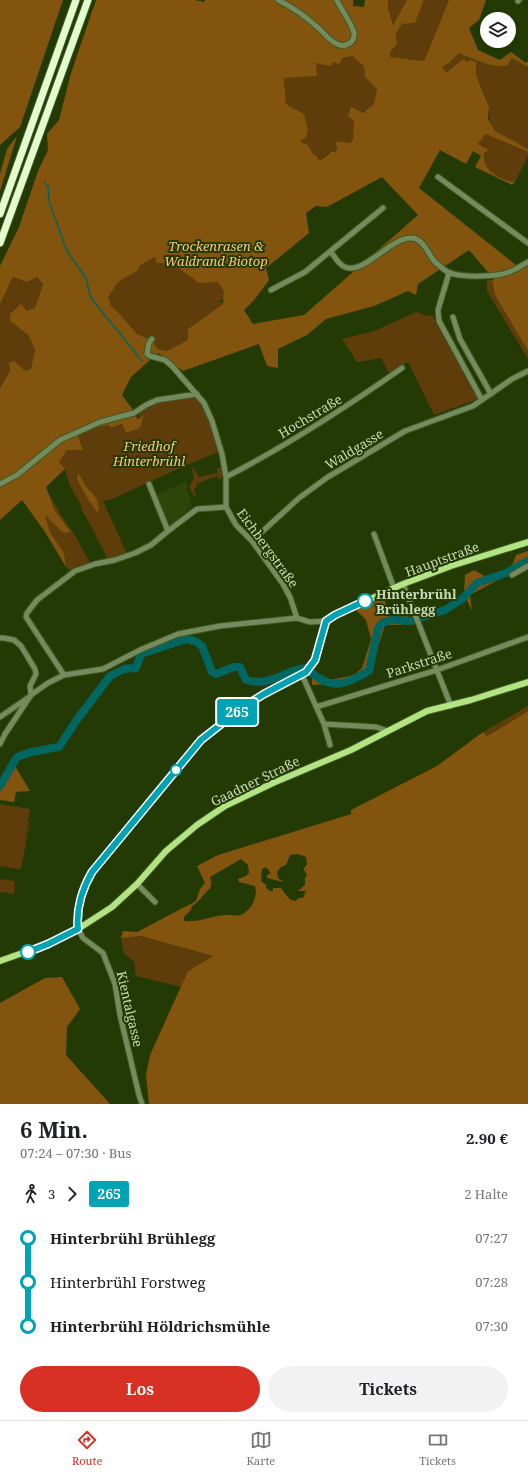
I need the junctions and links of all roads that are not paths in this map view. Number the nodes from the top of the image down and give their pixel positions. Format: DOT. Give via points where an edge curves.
graph roads {
  1 [pos="76,0"];
  2 [pos="88,0"];
  3 [pos="278,0"];
  4 [pos="337,0"];
  5 [pos="438,178"];
  6 [pos="383,208"];
  7 [pos="0,214"];
  8 [pos="0,243"];
  9 [pos="528,243"];
  10 [pos="331,252"];
  11 [pos="528,262"];
  12 [pos="449,272"];
  13 [pos="271,290"];
  14 [pos="453,317"];
  15 [pos="152,340"];
  16 [pos="402,368"];
  17 [pos="528,372"];
  18 [pos="197,394"];
  19 [pos="491,394"];
  20 [pos="482,400"];
  21 [pos="226,477"];
  22 [pos="0,484"];
  23 [pos="149,484"];
  24 [pos="226,508"];
  25 [pos="168,530"];
  26 [pos="374,534"];
  27 [pos="252,541"];
  28 [pos="528,542"];
  29 [pos="528,566"];
  30 [pos="512,575"];
  31 [pos="403,584"];
  32 [pos="394,588"];
  33 [pos="297,618"];
  34 [pos="326,621"];
  35 [pos="528,637"];
  36 [pos="0,638"];
  37 [pos="437,670"];
  38 [pos="306,672"];
  39 [pos="64,675"];
  40 [pos="528,682"];
  41 [pos="31,695"];
  42 [pos="451,706"];
  43 [pos="316,707"];
  44 [pos="0,717"];
  45 [pos="324,724"];
  46 [pos="388,731"];
  47 [pos="0,744"];
  48 [pos="330,745"];
  49 [pos="137,884"];
  50 [pos="153,900"];
  51 [pos="78,929"];
  52 [pos="0,961"];
  53 [pos="142,1104"];
  1 -- 7 [label="highway"];
  2 -- 8 [label="highway"];
  3 -- 4 [label="street" via="293,8 317,26 334,44 340,46 347,45 354,34"];
  5 -- 9 [label="street"];
  6 -- 10 [label="street"];
  10 -- 12 [label="street" via="342,266 357,268 401,241 418,239 435,262"];
  10 -- 13 [label="street" via="305,272"];
  11 -- 12 [label="street" via="509,272 489,276"];
  12 -- 20 [label="street" via="438,310 439,321"];
  14 -- 19 [label="street" via="460,339"];
  15 -- 18 [label="street, Eichbergstraße" via="147,348 147,354 165,360"];
  16 -- 21 [label="street, Hochstraße" via="328,419"];
  17 -- 19 [label="street, Waldgasse" via="512,379"];
  18 -- 21 [label="street, Eichbergstraße" via="212,421"];
  18 -- 22 [label="street" via="157,400 134,413 100,422 60,440 17,475"];
  19 -- 20 [label="street, Waldgasse"];
  20 -- 27 [label="street, Waldgasse" via="405,431 328,477 299,498"];
  21 -- 24 [label="street, Eichbergstraße"];
  23 -- 25 [label="street"];
  24 -- 25 [label="street" via="197,509"];
  24 -- 27 [label="street, Eichbergstraße" via="236,525"];
  25 -- 39 [label="street" via="151,545 135,553 75,571 37,600 27,613 26,618"];
  26 -- 32 [label="street"];
  27 -- 33 [label="street, Eichbergstraße" via="283,584"];
  28 -- 31 [label="main road, Hauptstraße"];
  29 -- 30 [label="street"];
  31 -- 32 [label="main road, Hauptstraße"];
  31 -- 37 [label="street"];
  32 -- 34 [label="main road, Hauptstraße"];
  33 -- 34 [label="street" via="310,622"];
  33 -- 39 [label="street" via="220,626 178,634 103,669"];
  34 -- 38 [label="main road" via="315,660"];
  35 -- 37 [label="street, Parkstraße"];
  36 -- 41 [label="street" via="14,640 21,646 35,669 36,674 30,686"];
  37 -- 42 [label="street"];
  37 -- 43 [label="street, Parkstraße"];
  38 -- 43 [label="street"];
  38 -- 51 [label="main road" via="248,704 201,740 92,872 85,885 79,907"];
  39 -- 41 [label="street"];
  40 -- 42 [label="main road, Gaadner Straße"];
  41 -- 44 [label="street"];
  41 -- 47 [label="street"];
  42 -- 46 [label="main road, Gaadner Straße" via="427,711"];
  43 -- 45 [label="street"];
  45 -- 46 [label="street" via="376,727"];
  45 -- 48 [label="street"];
  46 -- 49 [label="main road, Gaadner Straße" via="213,813 166,851"];
  49 -- 50 [label="street"];
  49 -- 51 [label="main road, Gaadner Straße" via="112,907"];
  51 -- 52 [label="main road, Gaadner Straße" via="48,944"];
  51 -- 53 [label="street, Kientalgasse" via="83,938 103,953 115,984"];
}
